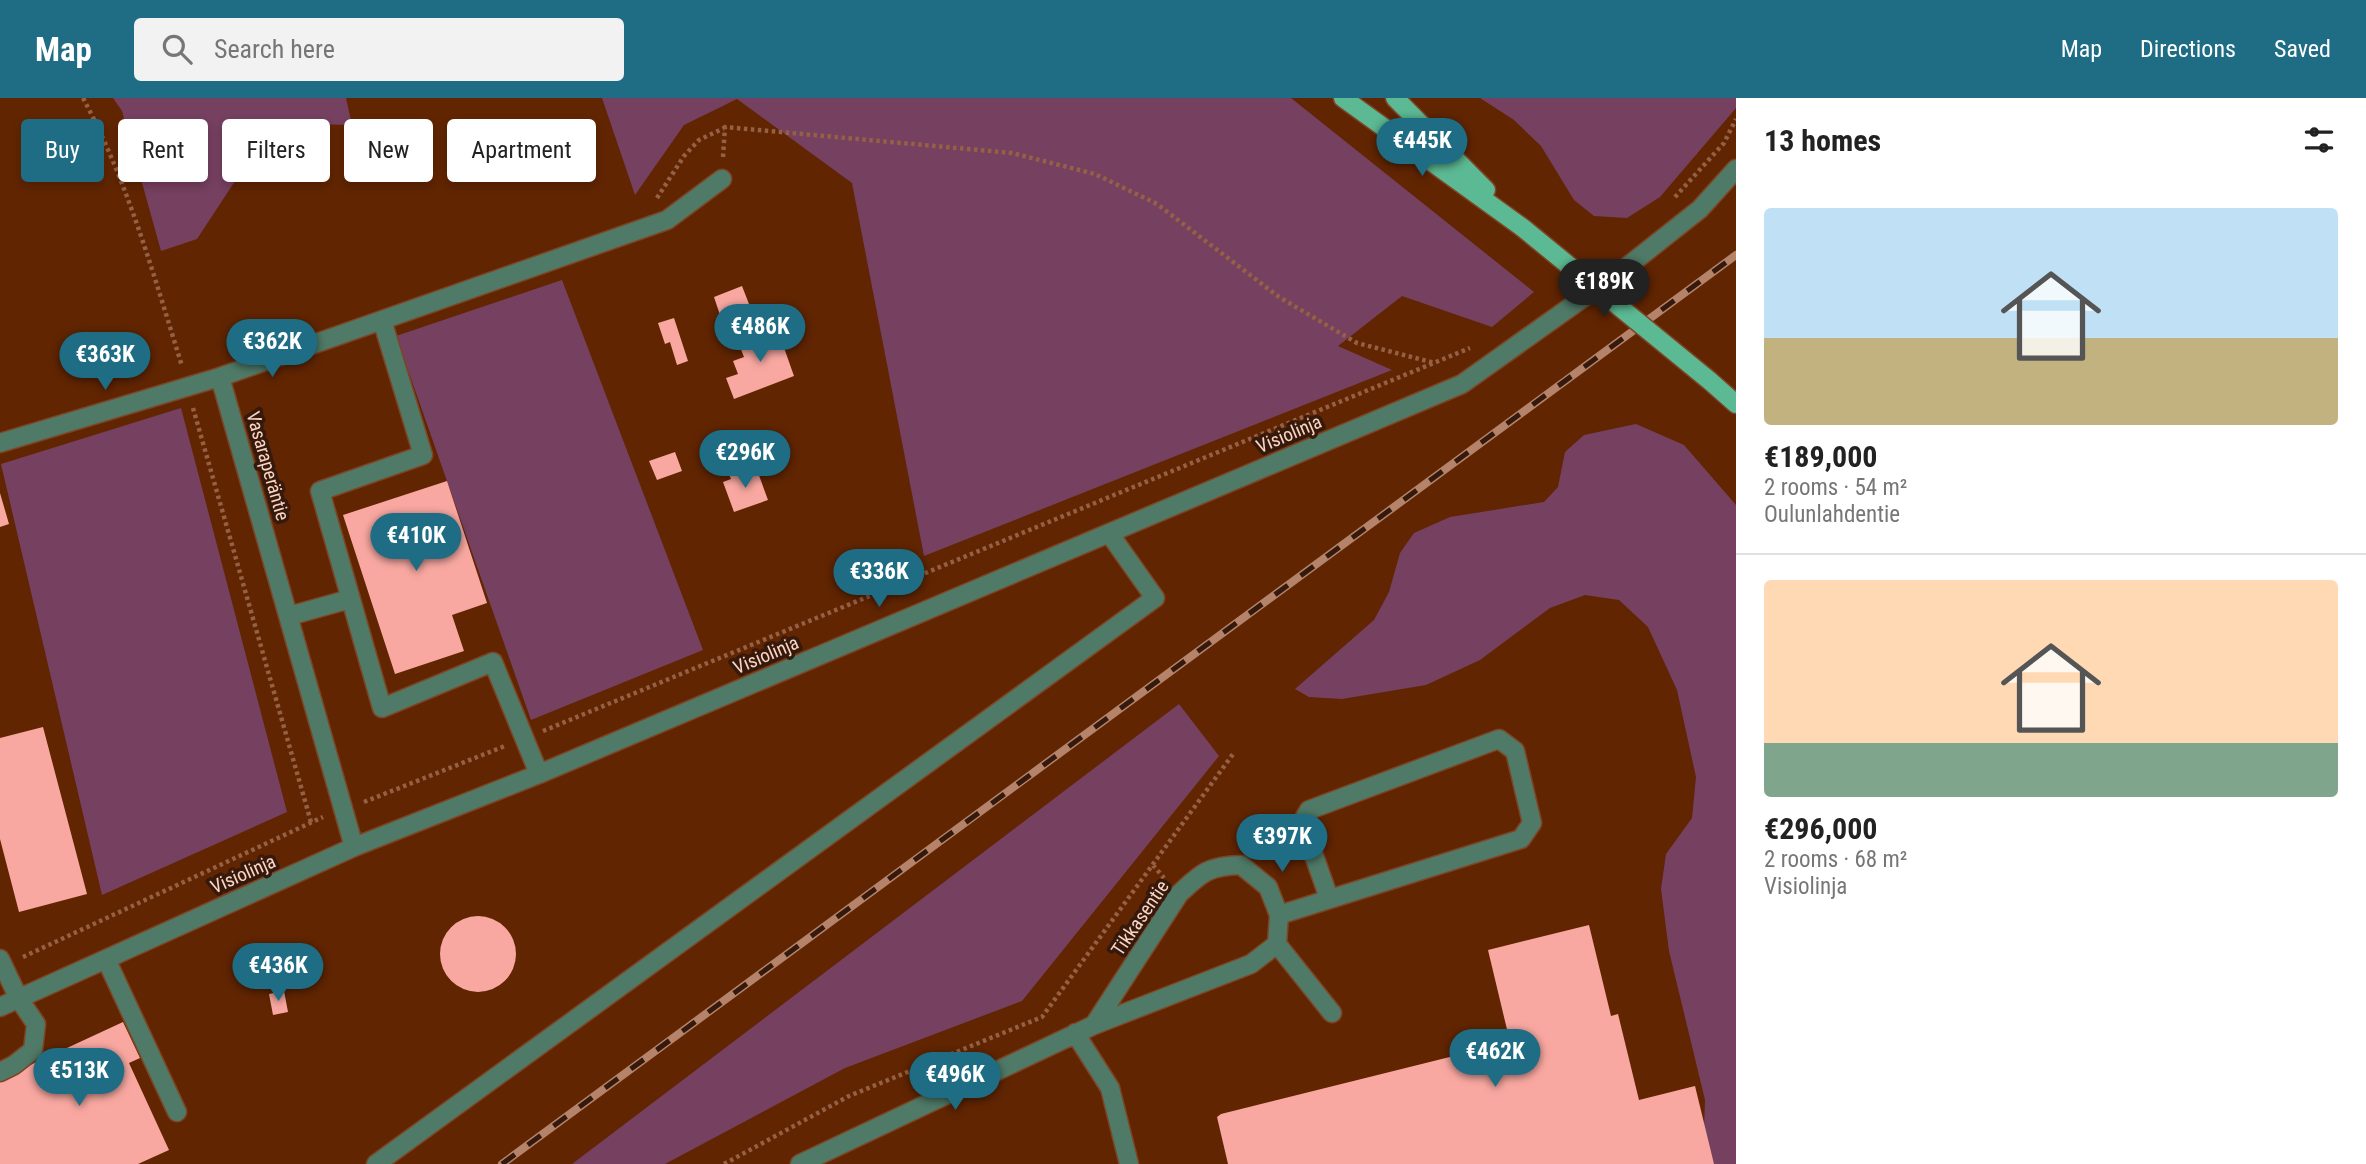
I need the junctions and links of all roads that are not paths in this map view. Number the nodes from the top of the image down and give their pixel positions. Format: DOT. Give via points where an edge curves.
graph roads {
  1 [pos="1343,98"];
  2 [pos="1395,98"];
  3 [pos="1736,169"];
  4 [pos="722,179"];
  5 [pos="1523,228"];
  6 [pos="382,320"];
  7 [pos="220,377"];
  8 [pos="1736,404"];
  9 [pos="0,443"];
  10 [pos="1109,533"];
  11 [pos="350,599"];
  12 [pos="289,616"];
  13 [pos="539,774"];
  14 [pos="354,847"];
  15 [pos="1329,898"];
  16 [pos="1279,915"];
  17 [pos="1277,944"];
  18 [pos="106,959"];
  19 [pos="2,962"];
  20 [pos="19,999"];
  21 [pos="0,1007"];
  22 [pos="1332,1013"];
  23 [pos="1094,1025"];
  24 [pos="1076,1033"];
  25 [pos="0,1072"];
  26 [pos="177,1111"];
  27 [pos="376,1164"];
  28 [pos="800,1164"];
  29 [pos="1129,1164"];
  1 -- 5 [label="main road"];
  2 -- 5 [label="main road"];
  3 -- 10 [label="street, Visiolinja" via="1700,209 1628,266 1462,384"];
  4 -- 6 [label="street" via="667,220"];
  5 -- 8 [label="main road, bridge"];
  6 -- 7 [label="street"];
  6 -- 11 [label="street" via="423,455 320,491"];
  7 -- 9 [label="street"];
  7 -- 12 [label="street, Vasaraperäntie"];
  10 -- 13 [label="street, Visiolinja"];
  10 -- 27 [label="street" via="1155,598"];
  11 -- 12 [label="street"];
  11 -- 13 [label="street" via="382,708 492,662"];
  12 -- 14 [label="street, Vasaraperäntie"];
  13 -- 14 [label="street, Visiolinja"];
  14 -- 18 [label="street, Visiolinja"];
  15 -- 15 [label="street" via="1302,822 1309,810 1499,739 1515,751 1532,822 1521,839"];
  15 -- 16 [label="street"];
  16 -- 17 [label="street, Tikkasentie"];
  16 -- 23 [label="street, Tikkasentie" via="1268,887 1241,865 1218,866 1198,876 1179,894"];
  17 -- 22 [label="street"];
  17 -- 23 [label="street" via="1251,964"];
  18 -- 20 [label="street, Visiolinja"];
  18 -- 26 [label="street"];
  19 -- 20 [label="street"];
  20 -- 21 [label="street, Visiolinja"];
  20 -- 25 [label="street" via="36,1024 33,1050"];
  23 -- 24 [label="street"];
  24 -- 28 [label="street"];
  24 -- 29 [label="street" via="1110,1088"];
}
